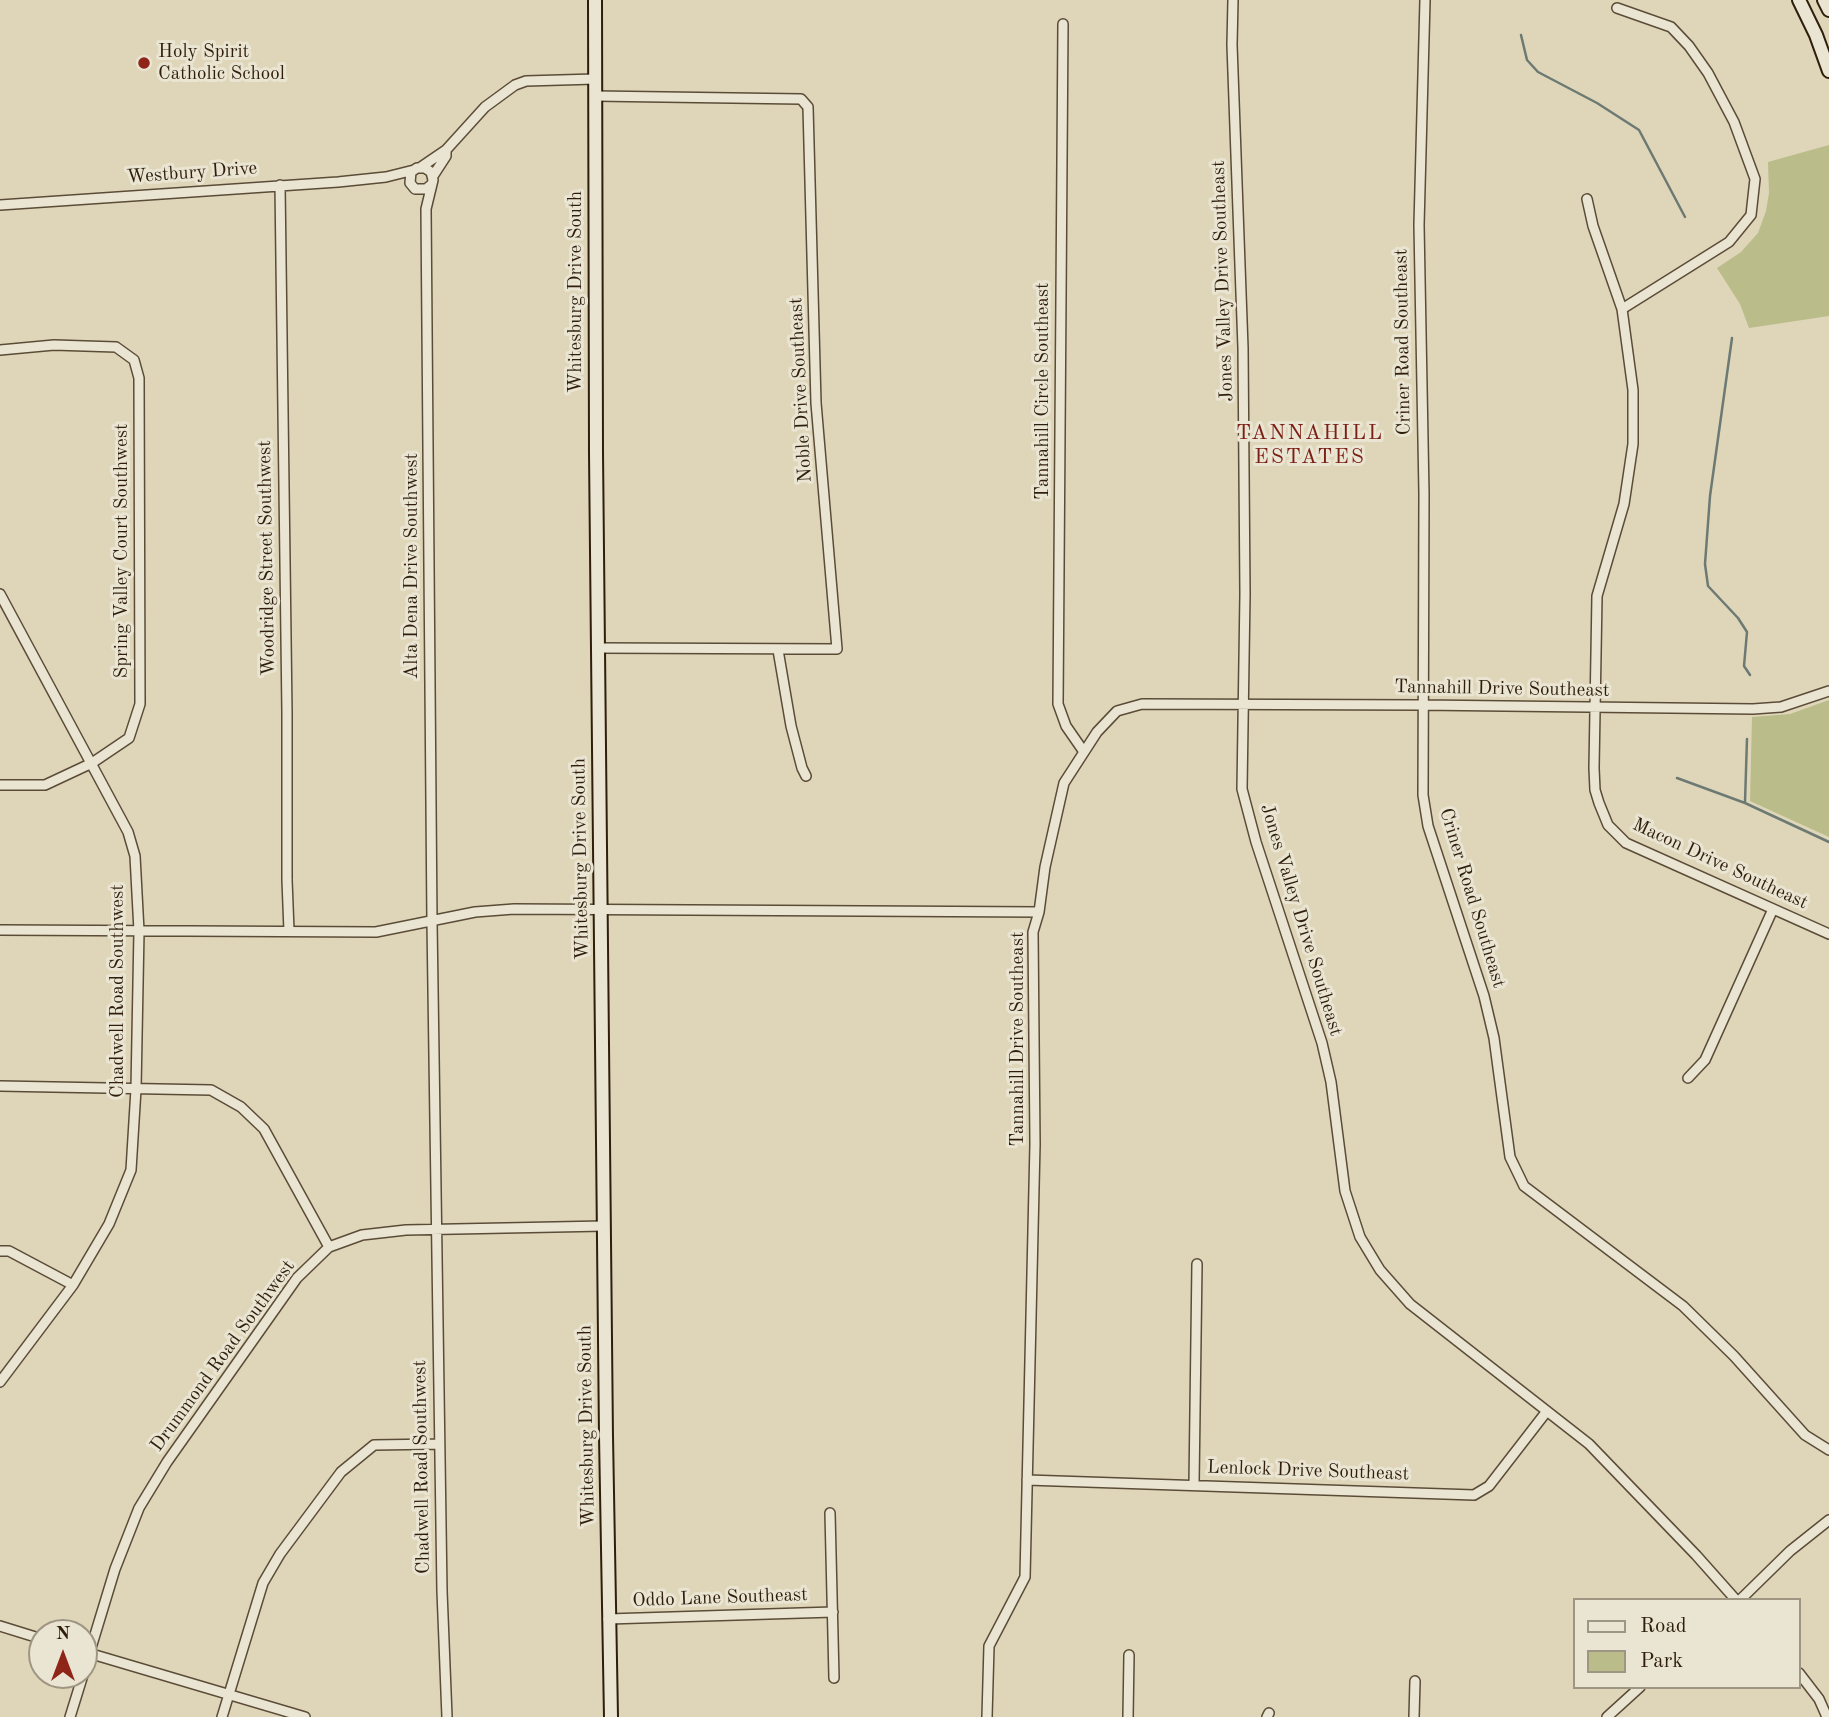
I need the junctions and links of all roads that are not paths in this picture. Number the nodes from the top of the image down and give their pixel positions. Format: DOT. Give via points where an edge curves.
graph roads {
  1 [pos="595,0"];
  2 [pos="1233,0"];
  3 [pos="1425,0"];
  4 [pos="1799,0"];
  5 [pos="1824,0"];
  6 [pos="1617,8"];
  7 [pos="1829,10"];
  8 [pos="1063,23"];
  9 [pos="1829,71"];
  10 [pos="595,79"];
  11 [pos="595,96"];
  12 [pos="446,149"];
  13 [pos="417,168"];
  14 [pos="386,177"];
  15 [pos="432,180"];
  16 [pos="280,185"];
  17 [pos="413,186"];
  18 [pos="1587,199"];
  19 [pos="0,205"];
  20 [pos="426,209"];
  21 [pos="1622,309"];
  22 [pos="0,350"];
  23 [pos="0,594"];
  24 [pos="598,648"];
  25 [pos="778,650"];
  26 [pos="1829,691"];
  27 [pos="1244,704"];
  28 [pos="1422,705"];
  29 [pos="1594,708"];
  30 [pos="1084,752"];
  31 [pos="92,763"];
  32 [pos="806,776"];
  33 [pos="0,785"];
  34 [pos="601,909"];
  35 [pos="1773,909"];
  36 [pos="1039,912"];
  37 [pos="432,922"];
  38 [pos="0,930"];
  39 [pos="139,931"];
  40 [pos="289,932"];
  41 [pos="1829,934"];
  42 [pos="1688,1078"];
  43 [pos="0,1086"];
  44 [pos="136,1089"];
  45 [pos="604,1226"];
  46 [pos="435,1230"];
  47 [pos="329,1247"];
  48 [pos="0,1251"];
  49 [pos="1197,1264"];
  50 [pos="73,1285"];
  51 [pos="0,1382"];
  52 [pos="1547,1411"];
  53 [pos="439,1444"];
  54 [pos="1829,1450"];
  55 [pos="1027,1480"];
  56 [pos="1194,1484"];
  57 [pos="830,1513"];
  58 [pos="1829,1520"];
  59 [pos="1736,1598"];
  60 [pos="1740,1598"];
  61 [pos="833,1612"];
  62 [pos="98,1619"];
  63 [pos="608,1619"];
  64 [pos="0,1626"];
  65 [pos="28,1635"];
  66 [pos="98,1655"];
  67 [pos="1129,1655"];
  68 [pos="1801,1676"];
  69 [pos="834,1678"];
  70 [pos="1415,1681"];
  71 [pos="78,1689"];
  72 [pos="1638,1689"];
  73 [pos="228,1693"];
  74 [pos="70,1717"];
  75 [pos="222,1717"];
  76 [pos="305,1717"];
  77 [pos="447,1717"];
  78 [pos="611,1717"];
  79 [pos="986,1717"];
  80 [pos="1128,1717"];
  81 [pos="1414,1717"];
  82 [pos="1607,1717"];
  83 [pos="1827,1717"];
  1 -- 10 [label="main road, Whitesburg Drive South"];
  2 -- 27 [label="street, Jones Valley Drive Southeast" via="1244,348"];
  3 -- 28 [label="street, Criner Road Southeast" via="1419,225"];
  4 -- 9 [label="main road"];
  5 -- 7 [label="main road"];
  6 -- 21 [label="street" via="1671,27 1689,46 1734,122 1755,179 1751,215 1729,242"];
  8 -- 30 [label="street, Tannahill Circle Southeast" via="1058,704"];
  10 -- 11 [label="main road, Whitesburg Drive South"];
  10 -- 12 [label="street, Westbury Drive" via="515,85 485,107"];
  11 -- 24 [label="main road, Whitesburg Drive South"];
  11 -- 25 [label="street, Noble Drive Southeast" via="801,99 807,107 816,403 836,649"];
  12 -- 13 [label="street, Westbury Drive"];
  12 -- 15 [label="street, Westbury Drive"];
  13 -- 14 [label="street, Westbury Drive"];
  13 -- 15 [label="street" via="428,169"];
  13 -- 17 [label="street" via="410,176"];
  14 -- 16 [label="street, Westbury Drive"];
  14 -- 17 [label="street, Westbury Drive"];
  15 -- 17 [label="street" via="426,189"];
  15 -- 20 [label="street, Alta Dena Drive Southwest"];
  16 -- 19 [label="street, Westbury Drive"];
  16 -- 40 [label="street, Woodridge Street Southwest"];
  17 -- 20 [label="street, Alta Dena Drive Southwest"];
  18 -- 21 [label="street, Macon Drive Southeast"];
  20 -- 37 [label="street, Alta Dena Drive Southwest"];
  21 -- 29 [label="street, Macon Drive Southeast" via="1633,390 1633,444 1624,504 1597,596"];
  22 -- 31 [label="street, Spring Valley Court Southwest" via="54,345 116,347 134,360 139,378 140,704 129,738"];
  23 -- 31 [label="street, Chadwell Road Southwest"];
  24 -- 25 [label="street, Noble Drive Southeast"];
  24 -- 34 [label="main road, Whitesburg Drive South"];
  25 -- 32 [label="street" via="791,726"];
  26 -- 29 [label="street, Tannahill Drive Southeast" via="1781,707"];
  27 -- 28 [label="street, Tannahill Drive Southeast"];
  27 -- 30 [label="street, Tannahill Drive Southeast" via="1142,704 1117,711"];
  27 -- 52 [label="street, Jones Valley Drive Southeast" via="1242,789 1322,1043 1345,1191 1360,1237 1380,1270 1410,1304"];
  28 -- 29 [label="street, Tannahill Drive Southeast"];
  28 -- 54 [label="street, Criner Road Southeast" via="1428,826 1484,996 1510,1157 1524,1186 1683,1306 1805,1435"];
  29 -- 35 [label="street, Macon Drive Southeast" via="1595,790 1616,834 1626,843"];
  30 -- 36 [label="street, Tannahill Drive Southeast" via="1064,783"];
  31 -- 33 [label="street, Spring Valley Court Southwest" via="45,785"];
  31 -- 39 [label="street, Chadwell Road Southwest" via="128,832 135,856"];
  34 -- 36 [label="street"];
  34 -- 37 [label="street" via="514,909"];
  34 -- 45 [label="main road, Whitesburg Drive South"];
  35 -- 41 [label="street, Macon Drive Southeast"];
  35 -- 42 [label="street" via="1705,1060"];
  36 -- 55 [label="street, Tannahill Drive Southeast" via="1033,932 1035,1144"];
  37 -- 40 [label="street" via="376,932"];
  37 -- 46 [label="street, Chadwell Road Southwest"];
  38 -- 39 [label="street"];
  39 -- 40 [label="street"];
  39 -- 44 [label="street, Chadwell Road Southwest"];
  43 -- 44 [label="street"];
  44 -- 47 [label="street" via="211,1090 241,1107 264,1129"];
  44 -- 50 [label="street, Chadwell Road Southwest" via="131,1170 109,1224"];
  45 -- 46 [label="street, Drummond Road Southwest"];
  45 -- 63 [label="main road, Whitesburg Drive South"];
  46 -- 47 [label="street, Drummond Road Southwest" via="362,1235"];
  46 -- 53 [label="street, Chadwell Road Southwest"];
  47 -- 62 [label="street, Drummond Road Southwest" via="297,1278 167,1462 139,1508"];
  48 -- 50 [label="street" via="9,1251"];
  49 -- 56 [label="street"];
  50 -- 51 [label="street, Chadwell Road Southwest"];
  52 -- 56 [label="street, Lenlock Drive Southeast" via="1489,1486 1474,1496"];
  52 -- 59 [label="street, Jones Valley Drive Southeast" via="1589,1444"];
  53 -- 73 [label="street" via="374,1445 341,1472 263,1583"];
  53 -- 77 [label="street, Chadwell Road Southwest"];
  55 -- 56 [label="street, Lenlock Drive Southeast"];
  55 -- 79 [label="street, Tannahill Drive Southeast" via="1025,1577 989,1646"];
  57 -- 61 [label="street"];
  58 -- 60 [label="street"];
  61 -- 63 [label="street, Oddo Lane Southeast"];
  61 -- 69 [label="street"];
  63 -- 78 [label="main road, Whitesburg Drive South"];
  64 -- 65 [label="street"];
  66 -- 73 [label="street"];
  67 -- 80 [label="street"];
  68 -- 83 [label="street"];
  70 -- 81 [label="street"];
  71 -- 74 [label="street, Drummond Road Southwest"];
  72 -- 82 [label="street"];
  73 -- 75 [label="street"];
  73 -- 76 [label="street"];
}
